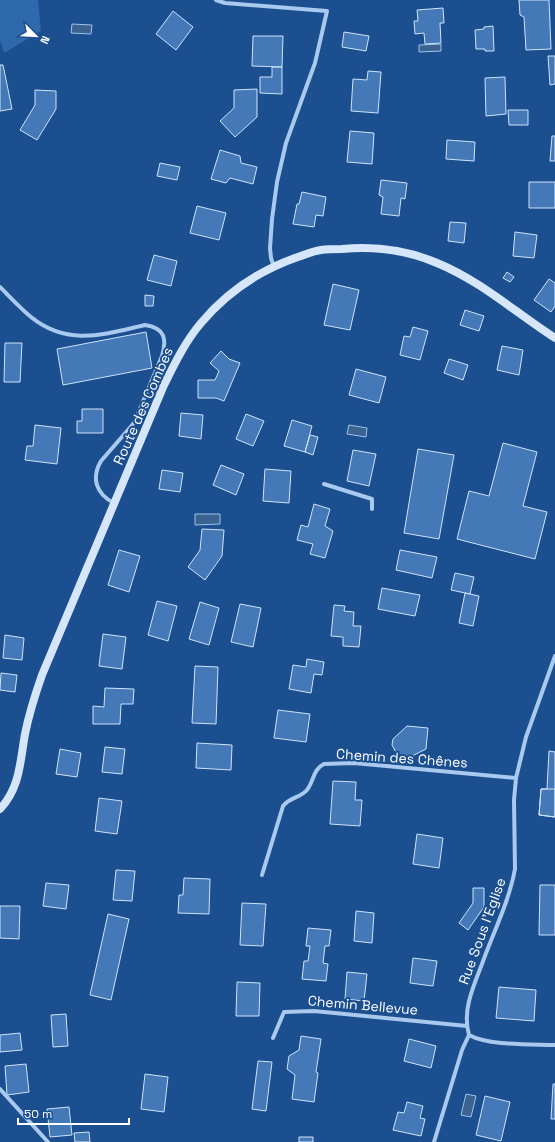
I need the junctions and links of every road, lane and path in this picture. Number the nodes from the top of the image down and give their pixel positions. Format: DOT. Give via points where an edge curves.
graph roads {
  1 [pos="216,0"];
  2 [pos="274,266"];
  3 [pos="0,287"];
  4 [pos="555,338"];
  5 [pos="324,484"];
  6 [pos="114,503"];
  7 [pos="372,509"];
  8 [pos="555,656"];
  9 [pos="516,778"];
  10 [pos="0,809"];
  11 [pos="262,875"];
  12 [pos="467,1026"];
  13 [pos="470,1035"];
  14 [pos="273,1038"];
  15 [pos="555,1045"];
  16 [pos="0,1089"];
  17 [pos="48,1142"];
  18 [pos="434,1142"];
  1 -- 2 [label="street" via="225,3 327,11 315,62 286,143 277,182 270,241"];
  2 -- 4 [label="street, Route des Combes" via="321,250 362,247 408,253 458,272"];
  2 -- 6 [label="street, Route des Combes" via="226,297 187,341 164,386"];
  3 -- 6 [label="street" via="31,317 67,334 99,336 145,325 160,330 164,338 162,356 134,423 97,467 98,487 102,495"];
  5 -- 7 [label="street" via="372,499"];
  6 -- 10 [label="street, Route des Combes" via="38,685 29,715 17,780 12,793"];
  8 -- 9 [label="street, Rue Sous l'Eglise" via="526,737"];
  9 -- 11 [label="street, Chemin des Chênes" via="354,763 324,764 315,770 311,783 304,793 287,801 284,806"];
  9 -- 12 [label="street, Rue Sous l'Eglise" via="515,869 473,989 468,1007"];
  12 -- 13 [label="street, Rue Sous l'Eglise"];
  12 -- 14 [label="street, Chemin Bellevue" via="314,1011 284,1012"];
  13 -- 15 [label="street" via="488,1042"];
  13 -- 18 [label="street" via="462,1050"];
  16 -- 17 [label="street"];
}
